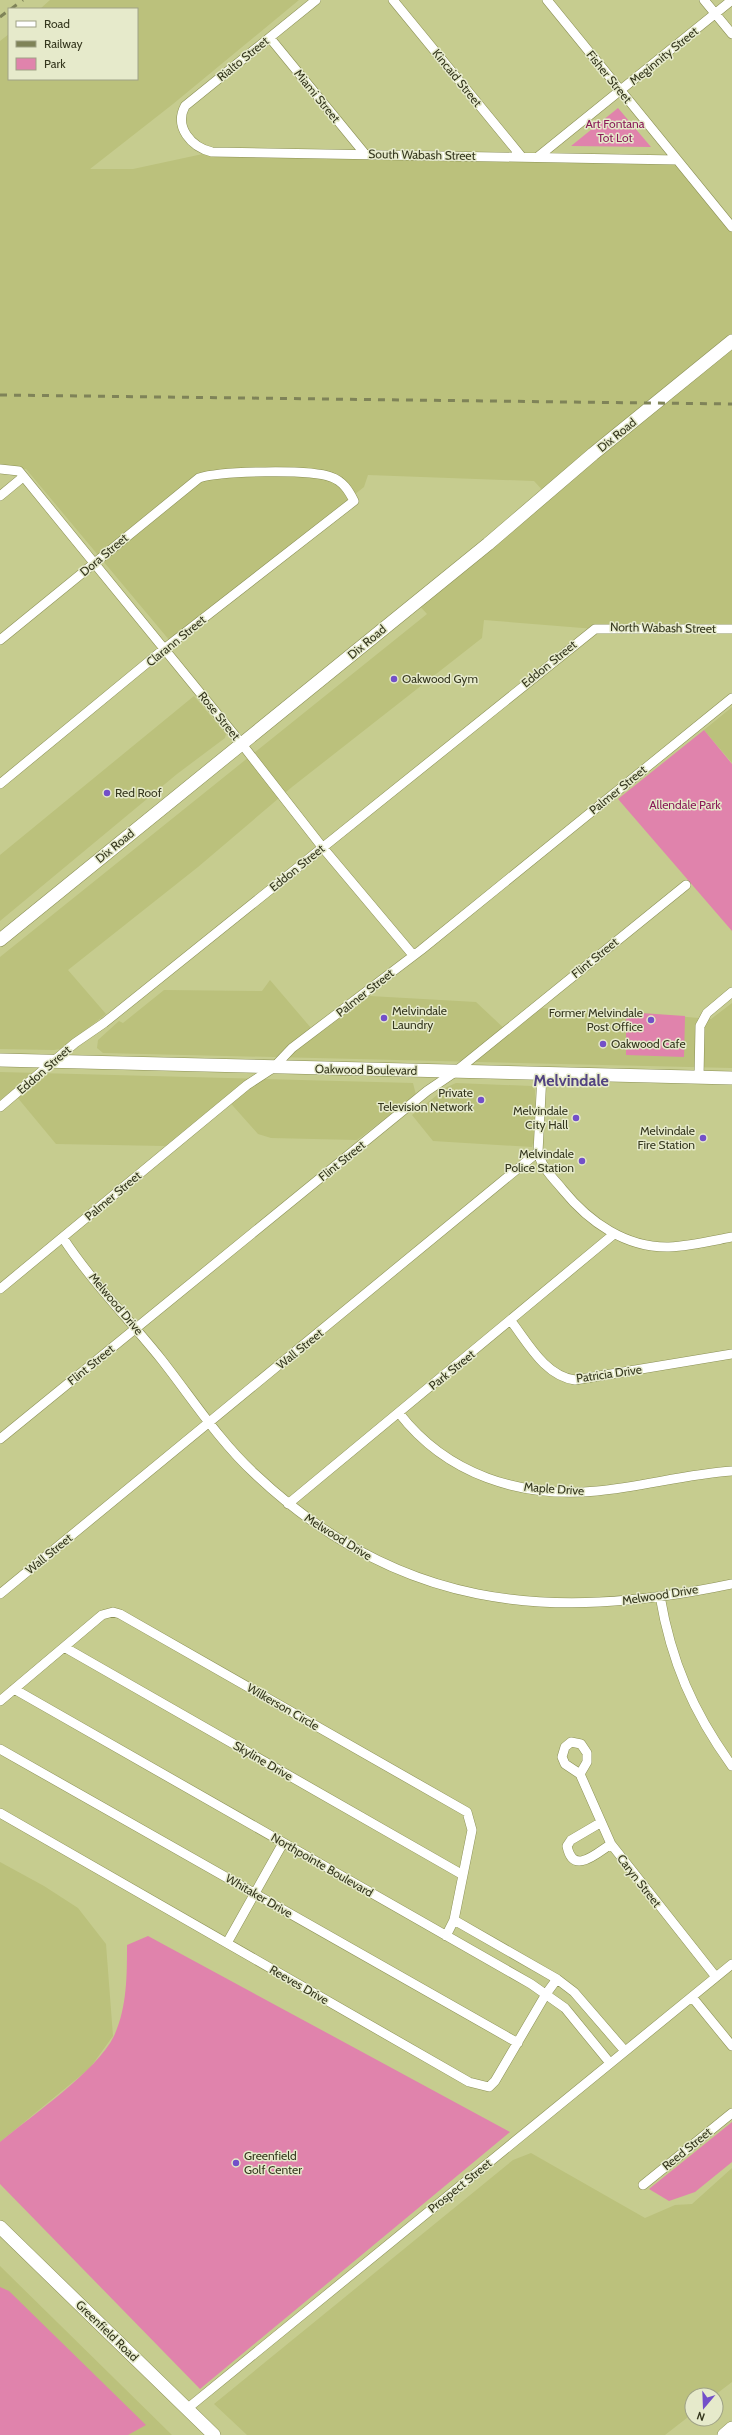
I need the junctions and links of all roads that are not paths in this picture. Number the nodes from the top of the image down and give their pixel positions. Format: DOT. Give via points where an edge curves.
graph roads {
  1 [pos="316,0"];
  2 [pos="393,0"];
  3 [pos="547,0"];
  4 [pos="704,0"];
  5 [pos="732,0"];
  6 [pos="716,13"];
  7 [pos="732,34"];
  8 [pos="270,38"];
  9 [pos="620,91"];
  10 [pos="181,124"];
  11 [pos="365,154"];
  12 [pos="521,156"];
  13 [pos="540,156"];
  14 [pos="677,160"];
  15 [pos="732,227"];
  16 [pos="732,341"];
  17 [pos="0,469"];
  18 [pos="23,477"];
  19 [pos="0,496"];
  20 [pos="354,501"];
  21 [pos="94,563"];
  22 [pos="595,629"];
  23 [pos="732,629"];
  24 [pos="0,640"];
  25 [pos="164,649"];
  26 [pos="732,698"];
  27 [pos="241,743"];
  28 [pos="0,784"];
  29 [pos="323,848"];
  30 [pos="686,885"];
  31 [pos="0,940"];
  32 [pos="413,955"];
  33 [pos="732,992"];
  34 [pos="0,1060"];
  35 [pos="56,1061"];
  36 [pos="272,1068"];
  37 [pos="456,1072"];
  38 [pos="542,1074"];
  39 [pos="698,1077"];
  40 [pos="732,1078"];
  41 [pos="0,1107"];
  42 [pos="538,1152"];
  43 [pos="614,1234"];
  44 [pos="732,1237"];
  45 [pos="63,1238"];
  46 [pos="0,1289"];
  47 [pos="511,1321"];
  48 [pos="137,1328"];
  49 [pos="732,1354"];
  50 [pos="399,1413"];
  51 [pos="210,1422"];
  52 [pos="0,1439"];
  53 [pos="732,1471"];
  54 [pos="288,1504"];
  55 [pos="732,1584"];
  56 [pos="0,1594"];
  57 [pos="660,1596"];
  58 [pos="64,1647"];
  59 [pos="14,1689"];
  60 [pos="0,1701"];
  61 [pos="0,1749"];
  62 [pos="732,1766"];
  63 [pos="580,1774"];
  64 [pos="0,1813"];
  65 [pos="600,1823"];
  66 [pos="283,1843"];
  67 [pos="611,1844"];
  68 [pos="463,1875"];
  69 [pos="255,1894"];
  70 [pos="454,1920"];
  71 [pos="446,1936"];
  72 [pos="227,1943"];
  73 [pos="732,1964"];
  74 [pos="716,1977"];
  75 [pos="557,1979"];
  76 [pos="546,1994"];
  77 [pos="692,1997"];
  78 [pos="518,2043"];
  79 [pos="732,2046"];
  80 [pos="625,2051"];
  81 [pos="610,2063"];
  82 [pos="732,2113"];
  83 [pos="643,2185"];
  84 [pos="0,2227"];
  85 [pos="188,2408"];
  86 [pos="732,2428"];
  87 [pos="214,2435"];
  88 [pos="724,2435"];
  1 -- 8 [label="street, Rialto Street"];
  2 -- 12 [label="street, Kincaid Street"];
  3 -- 9 [label="street, Fisher Street"];
  4 -- 6 [label="street"];
  5 -- 6 [label="street, Meginnity Street"];
  6 -- 7 [label="street"];
  6 -- 9 [label="street, Meginnity Street"];
  8 -- 10 [label="street, Rialto Street" via="186,106"];
  8 -- 11 [label="street, Miami Street"];
  9 -- 13 [label="street, Meginnity Street"];
  9 -- 14 [label="street, Fisher Street"];
  10 -- 11 [label="street, South Wabash Street" via="192,143 212,152"];
  11 -- 12 [label="street, South Wabash Street"];
  12 -- 13 [label="street, South Wabash Street"];
  13 -- 14 [label="street, South Wabash Street"];
  14 -- 15 [label="street, Fisher Street"];
  16 -- 27 [label="main road, Dix Road" via="593,454 488,544"];
  17 -- 18 [label="street" via="19,471"];
  18 -- 19 [label="street"];
  18 -- 21 [label="street, Rose Street"];
  20 -- 21 [label="street, Dora Street" via="343,484 331,477 309,473 212,474 199,478"];
  20 -- 25 [label="street, Clarann Street"];
  21 -- 24 [label="street, Dora Street"];
  21 -- 25 [label="street, Rose Street"];
  22 -- 23 [label="street, North Wabash Street"];
  22 -- 29 [label="street, Eddon Street"];
  25 -- 27 [label="street, Rose Street"];
  25 -- 28 [label="street, Clarann Street"];
  26 -- 32 [label="street, Palmer Street"];
  27 -- 29 [label="street, Rose Street"];
  27 -- 31 [label="main road, Dix Road"];
  29 -- 32 [label="street, Rose Street"];
  29 -- 35 [label="street, Eddon Street" via="75,1043"];
  30 -- 37 [label="street, Flint Street"];
  32 -- 36 [label="street, Palmer Street" via="292,1048"];
  33 -- 39 [label="street" via="702,1019"];
  34 -- 35 [label="main road, Oakwood Boulevard"];
  35 -- 36 [label="main road, Oakwood Boulevard"];
  35 -- 41 [label="street, Eddon Street"];
  36 -- 37 [label="main road, Oakwood Boulevard"];
  36 -- 45 [label="street, Palmer Street" via="247,1085"];
  37 -- 38 [label="main road, Oakwood Boulevard"];
  37 -- 48 [label="street, Flint Street" via="427,1091"];
  38 -- 39 [label="main road, Oakwood Boulevard"];
  38 -- 42 [label="street"];
  39 -- 40 [label="main road, Oakwood Boulevard"];
  42 -- 43 [label="street" via="543,1165 574,1205"];
  42 -- 51 [label="street, Wall Street"];
  43 -- 44 [label="street" via="641,1244 669,1247"];
  43 -- 47 [label="street, Park Street"];
  45 -- 46 [label="street, Palmer Street"];
  45 -- 48 [label="street, Melwood Drive"];
  47 -- 49 [label="street, Patricia Drive" via="550,1370 570,1380"];
  47 -- 50 [label="street, Park Street"];
  48 -- 51 [label="street, Melwood Drive"];
  48 -- 52 [label="street, Flint Street"];
  50 -- 53 [label="street, Maple Drive" via="422,1439 453,1463 486,1478 530,1488 563,1492 596,1491"];
  50 -- 54 [label="street, Park Street"];
  51 -- 54 [label="street, Melwood Drive" via="254,1473"];
  51 -- 56 [label="street, Wall Street"];
  54 -- 57 [label="street, Melwood Drive" via="327,1533 367,1556 411,1575 459,1590 508,1599 561,1604 613,1603"];
  55 -- 57 [label="street, Melwood Drive"];
  57 -- 62 [label="street" via="672,1650 684,1685"];
  58 -- 59 [label="street, Wilkerson Circle"];
  58 -- 68 [label="street, Skyline Drive"];
  58 -- 68 [label="street, Wilkerson Circle" via="102,1615 113,1612 120,1614 447,1800 467,1812 471,1821 472,1830"];
  59 -- 60 [label="street, Wilkerson Circle"];
  59 -- 66 [label="street, Northpointe Boulevard"];
  61 -- 69 [label="street, Whitaker Drive"];
  63 -- 65 [label="street, Caryn Street"];
  64 -- 72 [label="street, Reeves Drive"];
  65 -- 67 [label="street, Caryn Street"];
  65 -- 67 [label="street" via="571,1840 567,1846 568,1854 573,1860 582,1861"];
  66 -- 69 [label="street"];
  66 -- 71 [label="street, Northpointe Boulevard"];
  67 -- 74 [label="street, Caryn Street"];
  68 -- 70 [label="street, Wilkerson Circle"];
  69 -- 72 [label="street"];
  69 -- 78 [label="street, Whitaker Drive"];
  70 -- 71 [label="street, Wilkerson Circle"];
  70 -- 75 [label="street"];
  71 -- 76 [label="street, Northpointe Boulevard"];
  72 -- 78 [label="street, Reeves Drive" via="468,2082 489,2087"];
  73 -- 74 [label="street, Prospect Street"];
  74 -- 77 [label="street, Prospect Street"];
  75 -- 76 [label="street, Reeves Drive"];
  75 -- 80 [label="street" via="574,1992"];
  76 -- 78 [label="street, Reeves Drive"];
  76 -- 81 [label="street, Northpointe Boulevard" via="565,2008"];
  77 -- 79 [label="street"];
  77 -- 80 [label="street, Prospect Street"];
  80 -- 81 [label="street, Prospect Street"];
  81 -- 85 [label="street, Prospect Street"];
  82 -- 83 [label="street, Reed Street"];
  84 -- 85 [label="main road, Greenfield Road"];
  85 -- 87 [label="main road, Greenfield Road"];
  86 -- 88 [label="main road"];
}
